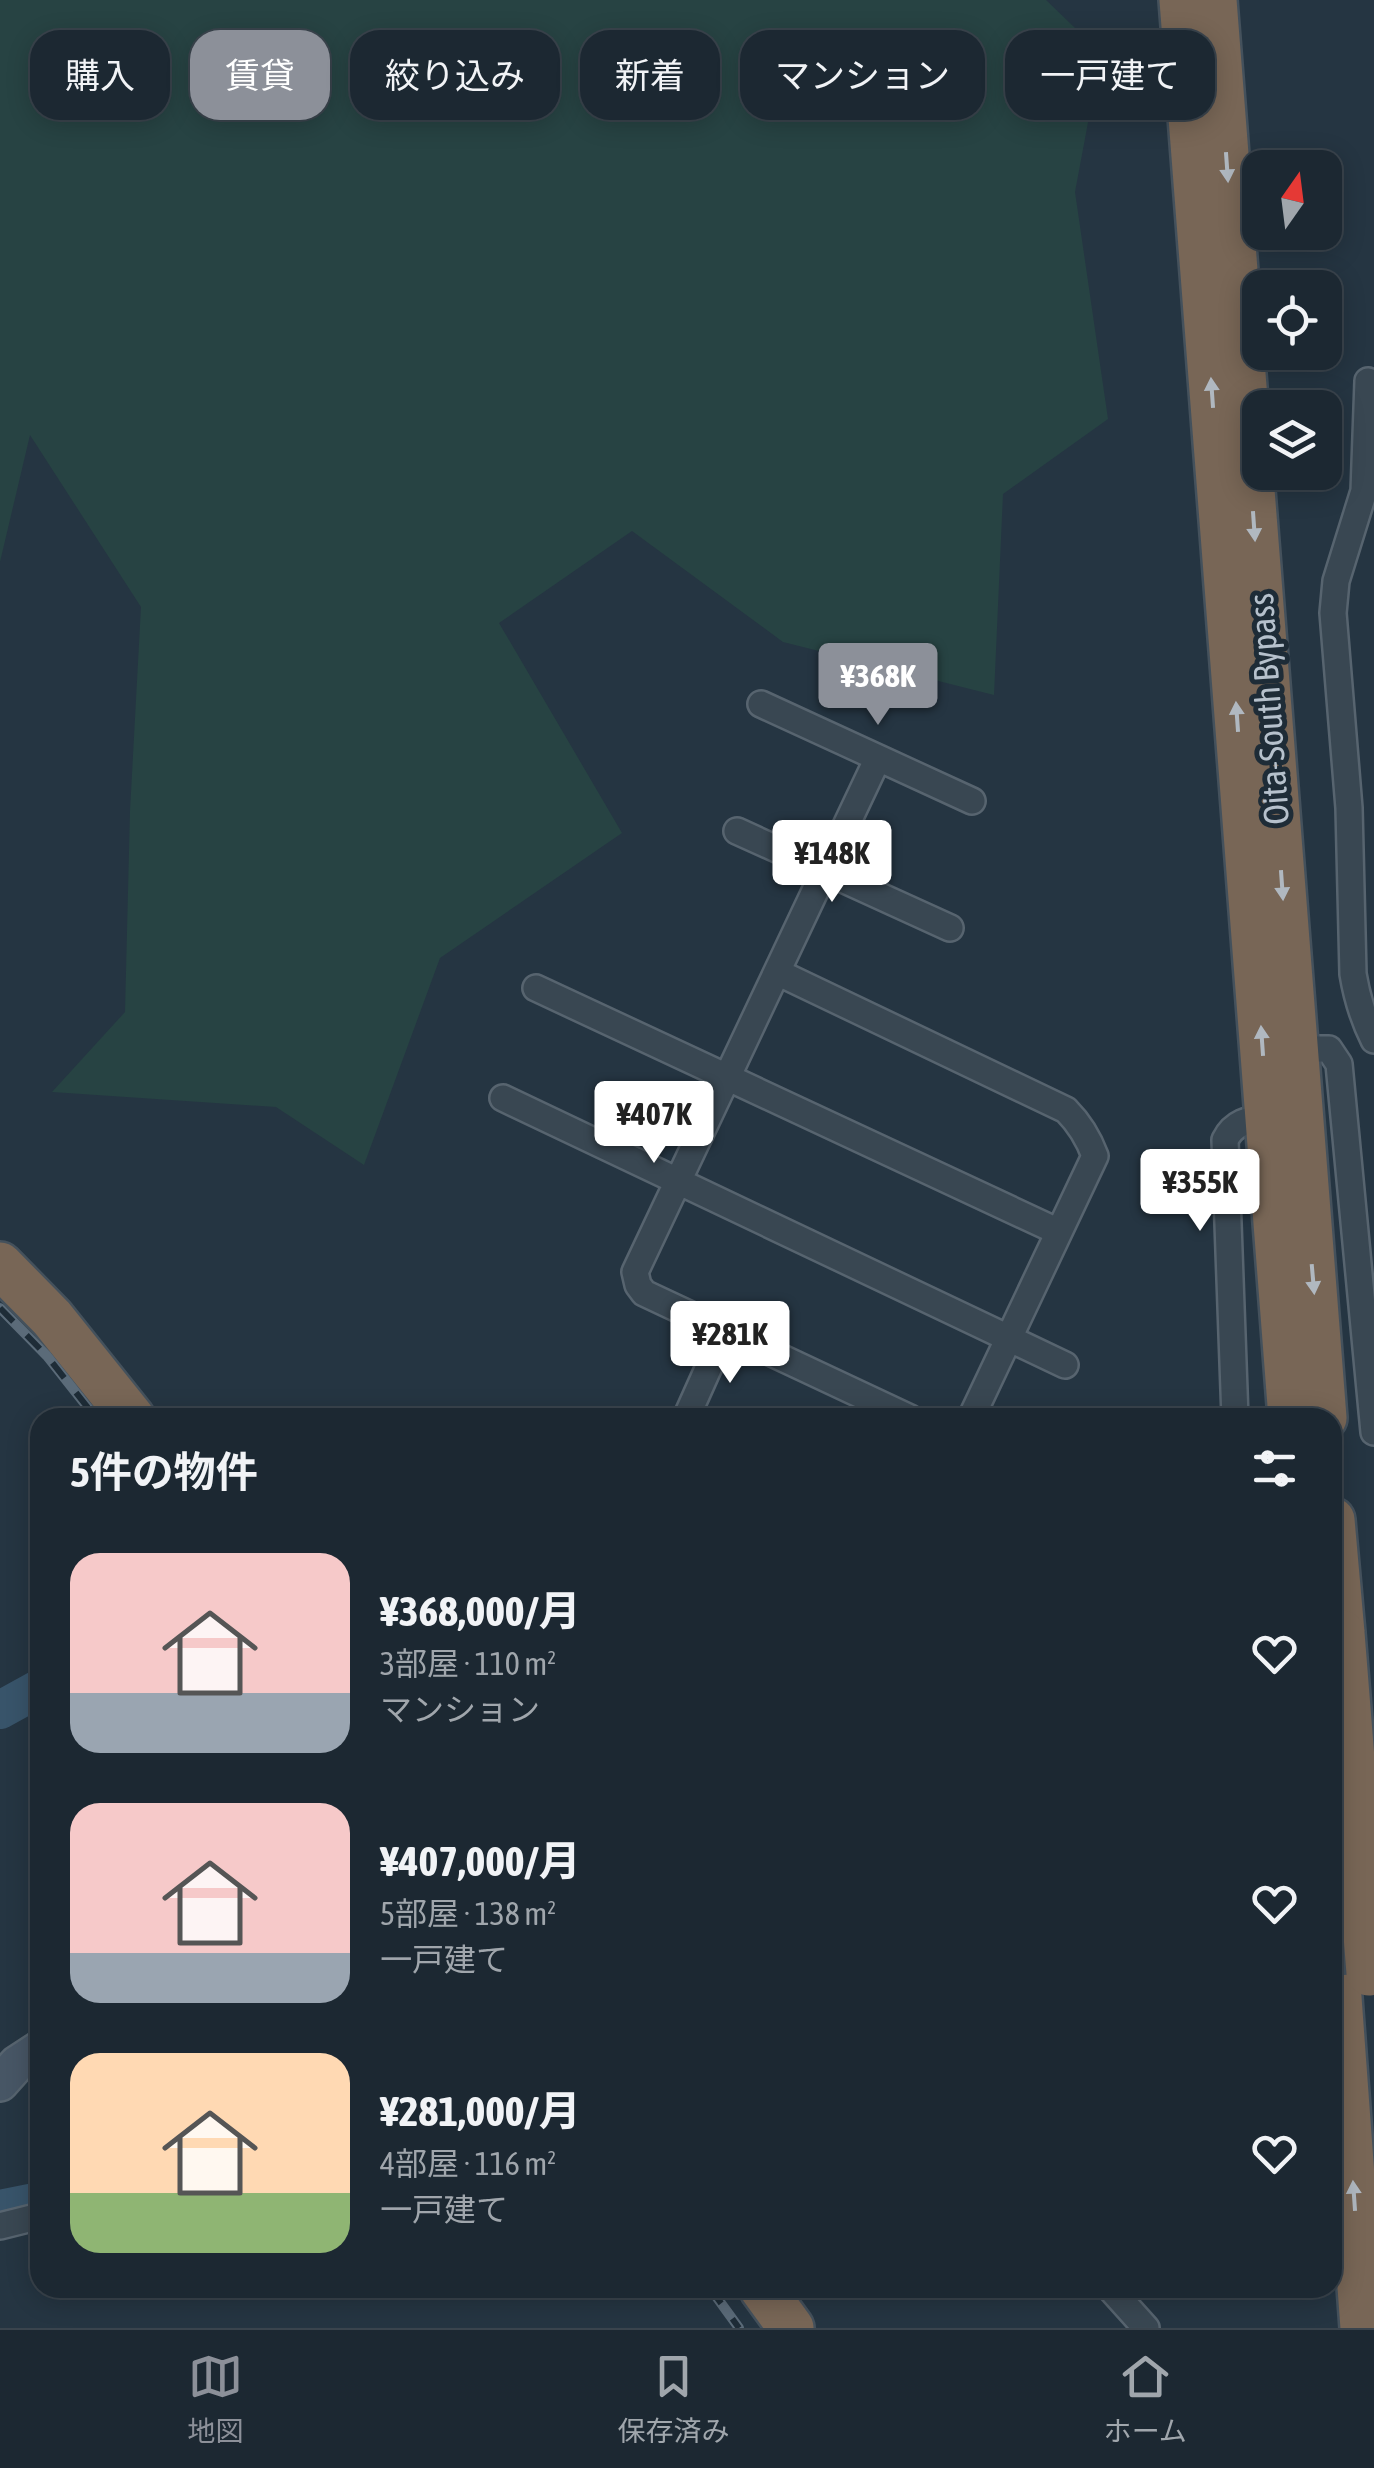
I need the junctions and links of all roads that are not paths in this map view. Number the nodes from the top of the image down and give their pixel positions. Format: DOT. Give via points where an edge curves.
graph roads {
  1 [pos="1182,0"];
  2 [pos="1214,0"];
  3 [pos="1368,381"];
  4 [pos="761,704"];
  5 [pos="878,758"];
  6 [pos="972,801"];
  7 [pos="737,831"];
  8 [pos="824,871"];
  9 [pos="950,928"];
  10 [pos="777,972"];
  11 [pos="536,988"];
  12 [pos="1374,1040"];
  13 [pos="1294,1049"];
  14 [pos="727,1077"];
  15 [pos="503,1098"];
  16 [pos="1267,1117"];
  17 [pos="678,1181"];
  18 [pos="1059,1232"];
  19 [pos="0,1265"];
  20 [pos="725,1331"];
  21 [pos="1008,1338"];
  22 [pos="1065,1364"];
  23 [pos="124,1408"];
  24 [pos="690,1408"];
  25 [pos="889,1408"];
  26 [pos="976,1408"];
  27 [pos="1235,1408"];
  28 [pos="1291,1408"];
  29 [pos="1323,1408"];
  30 [pos="1374,1432"];
  31 [pos="1342,1597"];
  32 [pos="1349,1651"];
  33 [pos="1342,2033"];
  34 [pos="1374,2041"];
  35 [pos="30,2056"];
  36 [pos="0,2083"];
  37 [pos="30,2218"];
  38 [pos="0,2226"];
  39 [pos="769,2298"];
  40 [pos="1119,2298"];
  41 [pos="791,2328"];
  42 [pos="1146,2328"];
  43 [pos="1363,2328"];
  16 -- 1 [label="highway, Oita-South Bypass, one-way"];
  2 -- 13 [label="highway, Oita-South Bypass, one-way"];
  3 -- 12 [label="street" via="1364,491 1333,613 1350,826 1353,974"];
  4 -- 5 [label="street"];
  5 -- 6 [label="street"];
  5 -- 8 [label="street"];
  7 -- 8 [label="street"];
  8 -- 9 [label="street"];
  8 -- 10 [label="street"];
  10 -- 14 [label="street"];
  10 -- 18 [label="street" via="1066,1110 1094,1156"];
  11 -- 14 [label="street"];
  13 -- 29 [label="highway, Oita-South Bypass, one-way"];
  13 -- 30 [label="street" via="1329,1049 1339,1064"];
  14 -- 17 [label="street"];
  14 -- 18 [label="street"];
  15 -- 17 [label="street"];
  16 -- 27 [label="street" via="1245,1120 1225,1140"];
  16 -- 28 [label="highway, Oita-South Bypass"];
  17 -- 20 [label="street" via="634,1272 638,1286"];
  17 -- 21 [label="street"];
  18 -- 21 [label="street"];
  19 -- 23 [label="highway"];
  20 -- 24 [label="street"];
  20 -- 25 [label="street"];
  21 -- 22 [label="street"];
  21 -- 26 [label="street"];
  31 -- 32 [label="highway"];
  32 -- 34 [label="highway, bridge"];
  43 -- 33 [label="highway, one-way"];
  35 -- 36 [label="street"];
  37 -- 38 [label="street"];
  39 -- 41 [label="highway"];
  40 -- 42 [label="street"];
}
